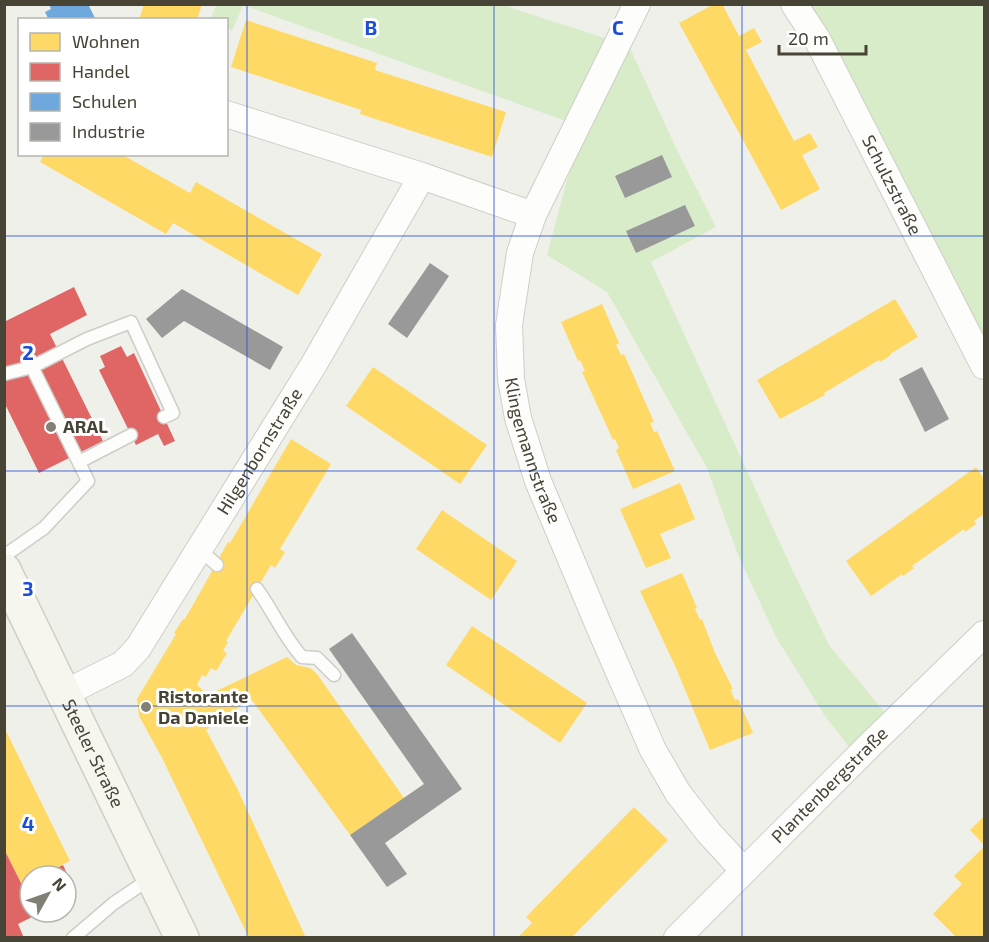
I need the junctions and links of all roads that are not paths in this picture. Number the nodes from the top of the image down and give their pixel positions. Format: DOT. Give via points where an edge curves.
graph roads {
  1 [pos="637,4"];
  2 [pos="794,4"];
  3 [pos="228,115"];
  4 [pos="422,176"];
  5 [pos="533,215"];
  6 [pos="984,366"];
  7 [pos="32,367"];
  8 [pos="4,374"];
  9 [pos="165,417"];
  10 [pos="131,435"];
  11 [pos="79,462"];
  12 [pos="201,544"];
  13 [pos="4,556"];
  14 [pos="217,565"];
  15 [pos="4,570"];
  16 [pos="256,589"];
  17 [pos="984,634"];
  18 [pos="334,675"];
  19 [pos="65,693"];
  20 [pos="744,871"];
  21 [pos="152,877"];
  22 [pos="74,938"];
  23 [pos="182,938"];
  24 [pos="677,938"];
  1 -- 5 [label="street, Klingemannstraße"];
  2 -- 6 [label="street, Schulzstraße" via="817,39"];
  3 -- 4 [label="street"];
  4 -- 5 [label="street"];
  4 -- 12 [label="street, Hilgenbornstraße" via="314,364"];
  5 -- 20 [label="street, Klingemannstraße" via="520,253 509,325 518,418 538,482 660,764 696,817"];
  7 -- 8 [label="lane"];
  7 -- 9 [label="lane" via="131,322 173,413"];
  7 -- 11 [label="lane"];
  10 -- 11 [label="lane"];
  11 -- 13 [label="lane" via="88,481 44,528"];
  12 -- 14 [label="lane"];
  12 -- 19 [label="street, Hilgenbornstraße" via="132,656 114,670"];
  15 -- 19 [label="main road, Steeler Straße"];
  16 -- 18 [label="lane" via="302,657 317,657"];
  17 -- 20 [label="street, Plantenbergstraße"];
  19 -- 21 [label="main road, Steeler Straße"];
  20 -- 24 [label="street, Plantenbergstraße"];
  21 -- 22 [label="lane"];
  21 -- 23 [label="main road, Steeler Straße"];
}
